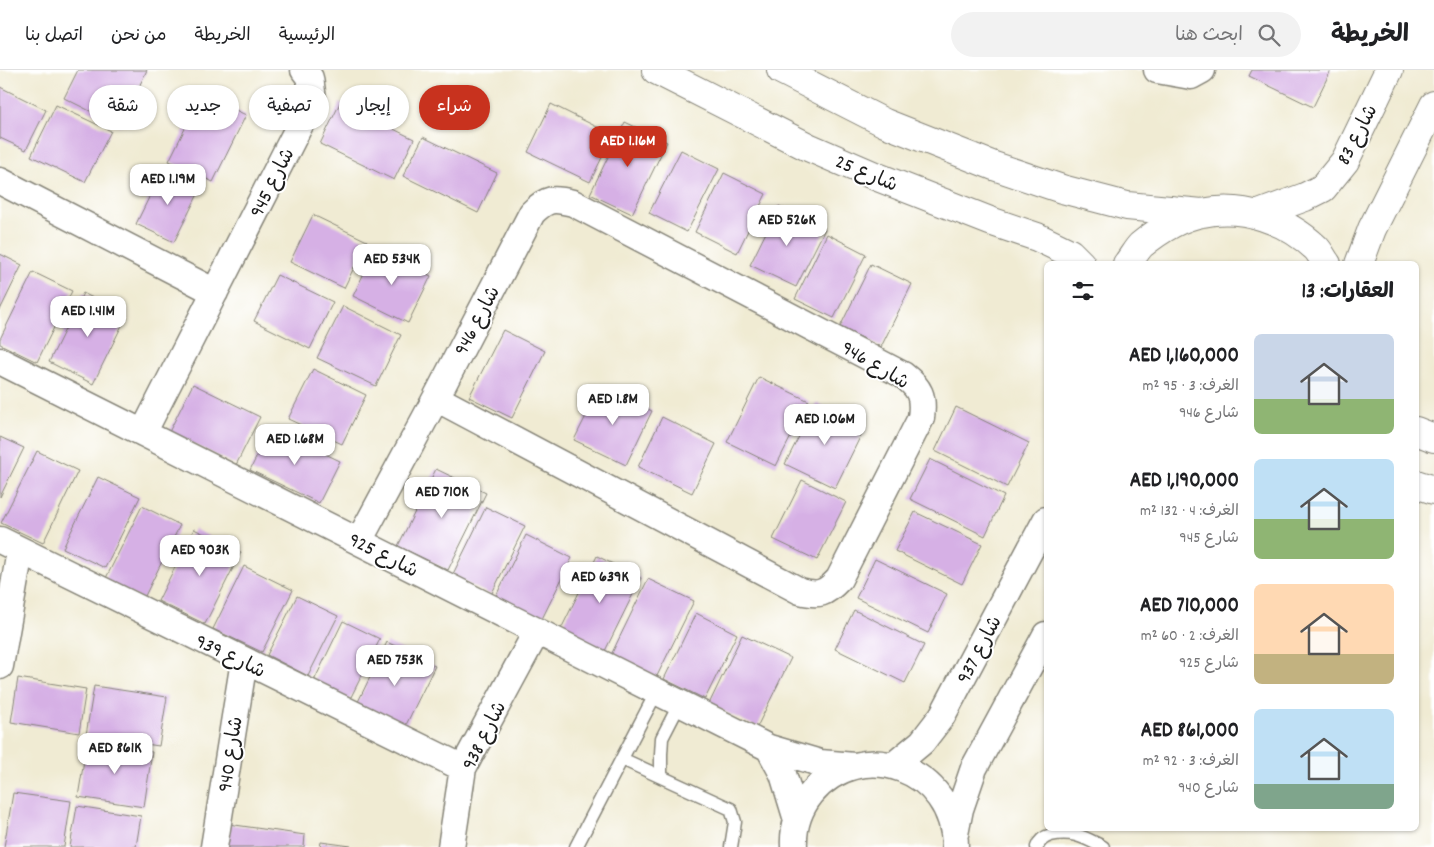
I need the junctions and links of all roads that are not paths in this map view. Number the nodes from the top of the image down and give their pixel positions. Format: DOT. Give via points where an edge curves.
graph roads {
  1 [pos="304,70"];
  2 [pos="656,70"];
  3 [pos="781,70"];
  4 [pos="1157,70"];
  5 [pos="1202,70"];
  6 [pos="1389,70"];
  7 [pos="1434,105"];
  8 [pos="0,181"];
  9 [pos="1202,213"];
  10 [pos="1259,214"];
  11 [pos="1077,261"];
  12 [pos="1129,261"];
  13 [pos="1325,261"];
  14 [pos="1360,261"];
  15 [pos="215,292"];
  16 [pos="0,361"];
  17 [pos="436,398"];
  18 [pos="1419,432"];
  19 [pos="143,433"];
  20 [pos="1434,438"];
  21 [pos="1419,485"];
  22 [pos="1434,490"];
  23 [pos="1044,524"];
  24 [pos="359,541"];
  25 [pos="10,545"];
  26 [pos="537,631"];
  27 [pos="1044,639"];
  28 [pos="244,661"];
  29 [pos="0,666"];
  30 [pos="657,691"];
  31 [pos="680,703"];
  32 [pos="769,748"];
  33 [pos="622,759"];
  34 [pos="854,766"];
  35 [pos="893,766"];
  36 [pos="463,768"];
  37 [pos="662,777"];
  38 [pos="797,820"];
  39 [pos="955,840"];
  40 [pos="214,847"];
  41 [pos="451,847"];
  42 [pos="576,847"];
  43 [pos="730,847"];
  44 [pos="794,847"];
  45 [pos="1037,847"];
  46 [pos="1103,847"];
  1 -- 15 [label="street, شارع 945" via="310,78 314,99"];
  2 -- 11 [label="street, شارع 25" via="808,147 1037,237 1070,253"];
  3 -- 9 [label="street" via="885,123 994,166 1128,206"];
  4 -- 5 [label="street" via="1191,76"];
  6 -- 10 [label="street, شارع 83" via="1345,161 1323,188"];
  7 -- 14 [label="street" via="1372,229"];
  8 -- 15 [label="street"];
  9 -- 10 [label="street" via="1231,210"];
  9 -- 12 [label="street" via="1168,225 1140,246"];
  10 -- 13 [label="street" via="1290,228 1317,249"];
  15 -- 19 [label="street, شارع 945"];
  16 -- 19 [label="street, شارع 925"];
  17 -- 17 [label="street, شارع 946" via="532,213 548,200 558,199 573,203 903,375 920,392 923,404 921,418 839,580 824,593 812,594 800,591"];
  17 -- 24 [label="street, شارع 946"];
  18 -- 20 [label="street"];
  19 -- 24 [label="street, شارع 925"];
  21 -- 22 [label="street"];
  23 -- 35 [label="street, شارع 937" via="942,716 922,742"];
  24 -- 26 [label="street, شارع 925"];
  25 -- 28 [label="street, شارع 939"];
  25 -- 29 [label="street"];
  26 -- 30 [label="street, شارع 925"];
  26 -- 36 [label="street, شارع 938"];
  27 -- 39 [label="street" via="974,768 960,810"];
  28 -- 36 [label="street, شارع 939"];
  28 -- 40 [label="street, شارع 940"];
  30 -- 31 [label="street, شارع 925"];
  30 -- 33 [label="lane"];
  31 -- 32 [label="street, شارع 925"];
  31 -- 37 [label="lane" via="662,738"];
  32 -- 34 [label="street, شارع 925" via="820,763"];
  32 -- 38 [label="street" via="783,774"];
  33 -- 37 [label="lane"];
  33 -- 42 [label="lane"];
  34 -- 35 [label="street"];
  34 -- 38 [label="street" via="819,786"];
  35 -- 39 [label="street" via="912,772 941,798 950,815"];
  36 -- 41 [label="street, شارع 938"];
  37 -- 43 [label="lane" via="731,810 735,822"];
  38 -- 44 [label="street"];
  45 -- 46 [label="lane" via="1047,836 1060,833 1073,834"];
}
